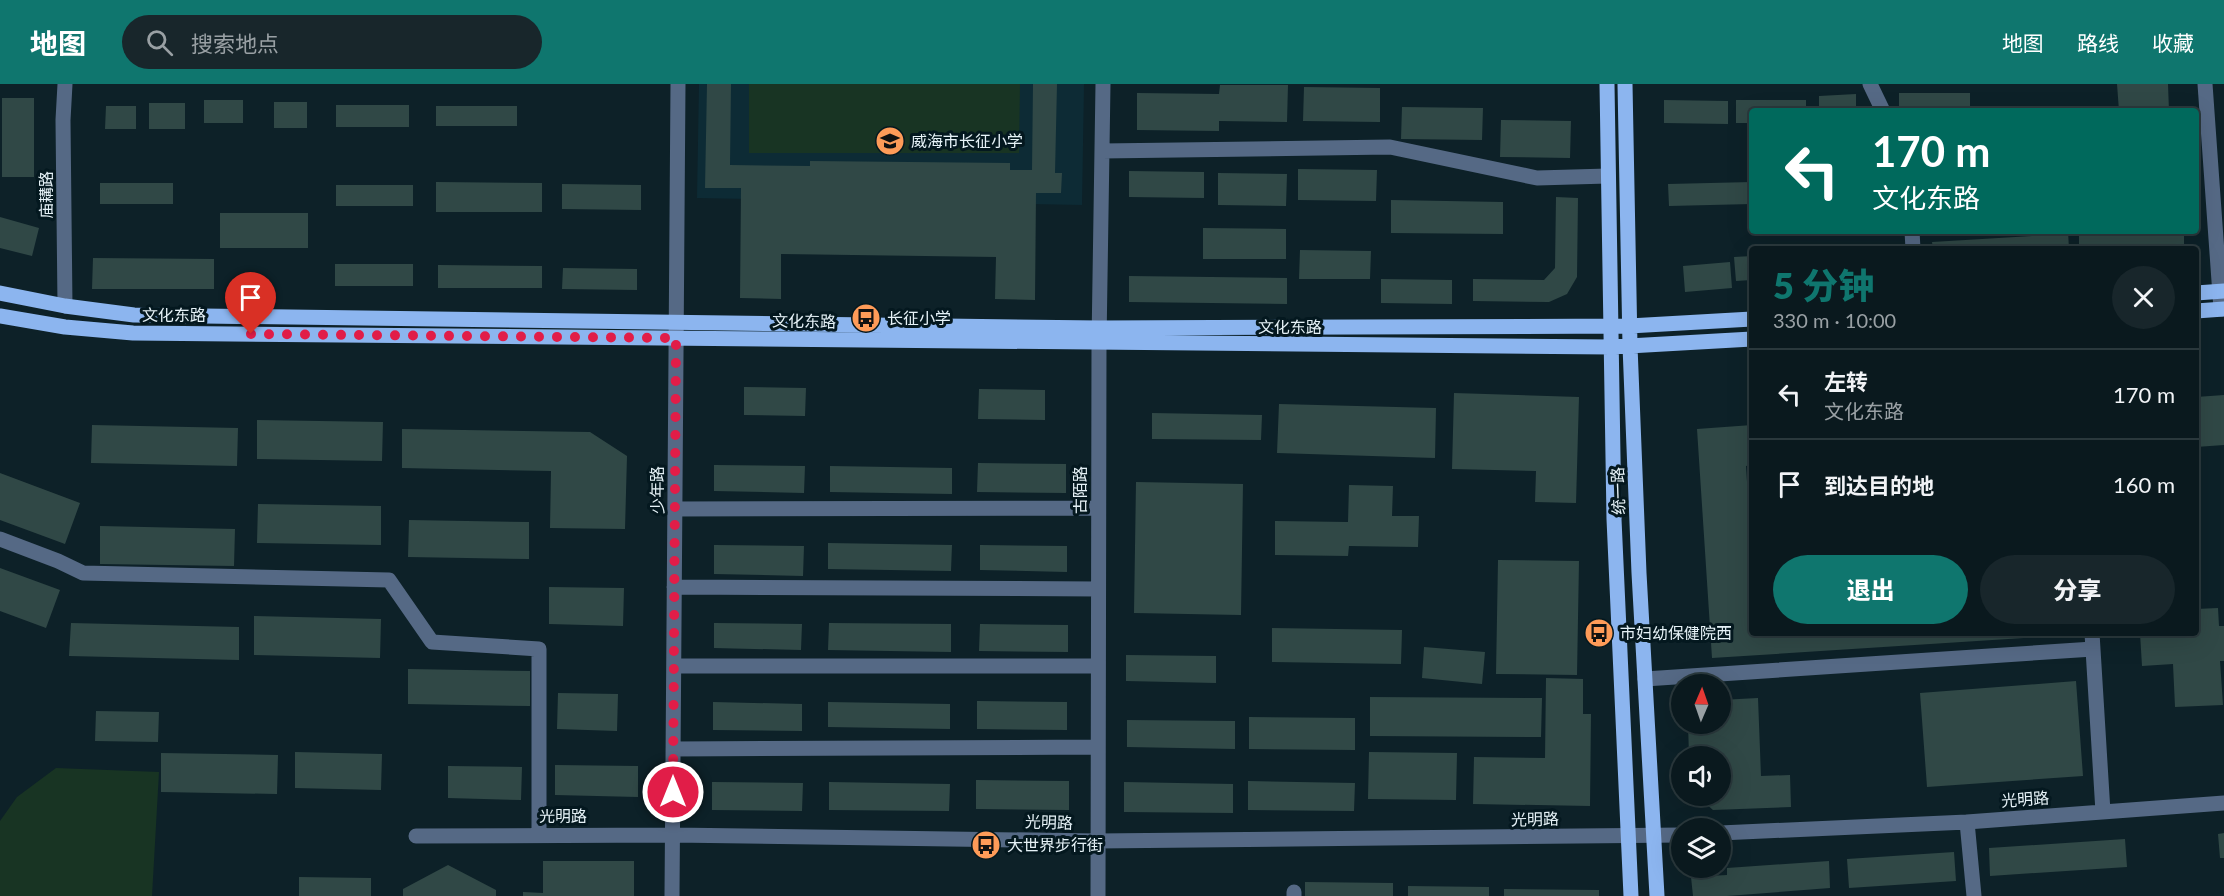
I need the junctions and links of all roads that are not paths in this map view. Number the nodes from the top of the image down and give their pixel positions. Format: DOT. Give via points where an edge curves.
graph roads {
  1 [pos="65,84"];
  2 [pos="678,84"];
  3 [pos="1103,84"];
  4 [pos="1607,84"];
  5 [pos="1625,84"];
  6 [pos="1870,84"];
  7 [pos="2205,84"];
  8 [pos="1882,108"];
  9 [pos="1102,151"];
  10 [pos="1608,176"];
  11 [pos="2222,291"];
  12 [pos="0,293"];
  13 [pos="2199,293"];
  14 [pos="65,306"];
  15 [pos="2222,309"];
  16 [pos="2199,311"];
  17 [pos="0,316"];
  18 [pos="1749,319"];
  19 [pos="676,321"];
  20 [pos="1610,326"];
  21 [pos="1629,326"];
  22 [pos="1099,336"];
  23 [pos="676,338"];
  24 [pos="1749,339"];
  25 [pos="1629,346"];
  26 [pos="1611,347"];
  27 [pos="1098,508"];
  28 [pos="675,509"];
  29 [pos="0,539"];
  30 [pos="674,587"];
  31 [pos="1098,589"];
  32 [pos="2093,641"];
  33 [pos="674,666"];
  34 [pos="1098,666"];
  35 [pos="1645,680"];
  36 [pos="1098,747"];
  37 [pos="673,749"];
  38 [pos="2224,804"];
  39 [pos="2103,812"];
  40 [pos="1967,822"];
  41 [pos="1731,833"];
  42 [pos="539,834"];
  43 [pos="673,835"];
  44 [pos="416,836"];
  45 [pos="1629,836"];
  46 [pos="1671,836"];
  47 [pos="1653,837"];
  48 [pos="1097,841"];
  49 [pos="672,896"];
  50 [pos="1098,896"];
  51 [pos="1631,896"];
  52 [pos="1657,896"];
  53 [pos="1974,896"];
  1 -- 14 [label="street, 庙耩路"];
  2 -- 19 [label="street, 少年路"];
  3 -- 9 [label="street, 古陌路"];
  4 -- 10 [label="main road, 统一路"];
  5 -- 21 [label="main road, 统一路"];
  6 -- 8 [label="street"];
  7 -- 11 [label="street"];
  9 -- 10 [label="street" via="1390,147 1537,178"];
  9 -- 22 [label="street, 古陌路"];
  10 -- 20 [label="main road, 统一路"];
  11 -- 13 [label="main road"];
  11 -- 15 [label="street"];
  12 -- 14 [label="main road"];
  14 -- 19 [label="main road" via="134,315"];
  15 -- 16 [label="main road"];
  17 -- 23 [label="main road, 文化东路" via="133,333"];
  18 -- 21 [label="main road"];
  19 -- 22 [label="main road"];
  19 -- 23 [label="street, 少年路"];
  20 -- 21 [label="main road"];
  20 -- 22 [label="main road"];
  20 -- 26 [label="main road, 统一路"];
  21 -- 25 [label="main road, 统一路"];
  22 -- 23 [label="main road, 文化东路"];
  22 -- 26 [label="main road, 文化东路"];
  22 -- 27 [label="street, 古陌路"];
  23 -- 28 [label="street, 少年路"];
  24 -- 25 [label="main road, 文化东路"];
  25 -- 26 [label="main road, 文化东路"];
  25 -- 35 [label="main road, 统一路"];
  26 -- 45 [label="main road, 统一路" via="1614,519"];
  27 -- 28 [label="street"];
  27 -- 31 [label="street, 古陌路"];
  28 -- 30 [label="street, 少年路"];
  29 -- 42 [label="street" via="83,573 389,580 432,642 539,649"];
  30 -- 31 [label="street"];
  30 -- 33 [label="street, 少年路"];
  31 -- 34 [label="street, 古陌路"];
  32 -- 35 [label="street"];
  32 -- 39 [label="street"];
  33 -- 34 [label="street"];
  33 -- 37 [label="street, 少年路"];
  34 -- 36 [label="street, 古陌路"];
  35 -- 47 [label="main road, 统一路"];
  36 -- 37 [label="street"];
  36 -- 48 [label="street, 古陌路"];
  37 -- 43 [label="street, 少年路"];
  38 -- 39 [label="street, 光明路"];
  39 -- 40 [label="street, 光明路"];
  40 -- 41 [label="street, 光明路"];
  40 -- 53 [label="street"];
  42 -- 43 [label="street, 光明路"];
  42 -- 44 [label="street, 光明路"];
  43 -- 48 [label="street, 光明路"];
  43 -- 49 [label="street, 少年路"];
  45 -- 47 [label="street, 光明路"];
  45 -- 48 [label="street, 光明路"];
  45 -- 51 [label="main road, 统一路"];
  46 -- 47 [label="street, 光明路"];
  47 -- 52 [label="main road, 统一路"];
  48 -- 50 [label="street, 古陌路"];
}
